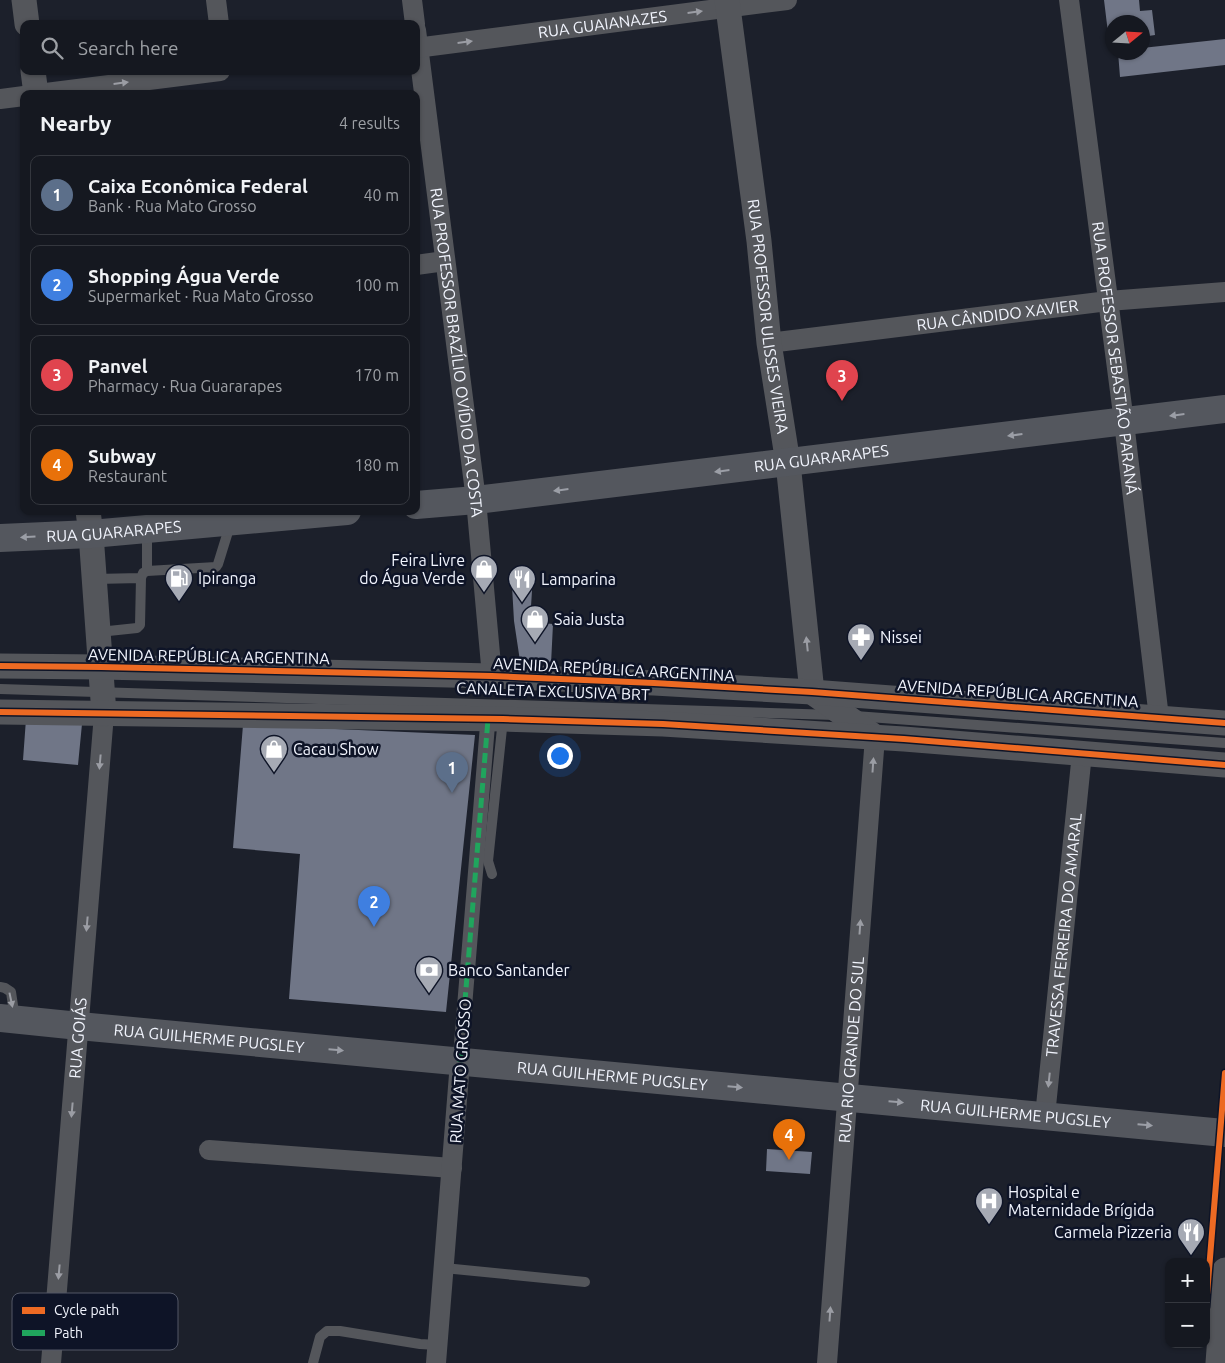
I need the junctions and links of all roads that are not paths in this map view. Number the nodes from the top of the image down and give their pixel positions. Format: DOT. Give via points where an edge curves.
graph roads {
  1 [pos="24,0"];
  2 [pos="216,0"];
  3 [pos="412,0"];
  4 [pos="787,0"];
  5 [pos="1069,0"];
  6 [pos="728,4"];
  7 [pos="26,20"];
  8 [pos="218,20"];
  9 [pos="414,20"];
  10 [pos="420,42"];
  11 [pos="420,65"];
  12 [pos="34,75"];
  13 [pos="188,75"];
  14 [pos="36,90"];
  15 [pos="69,90"];
  16 [pos="20,96"];
  17 [pos="0,99"];
  18 [pos="445,261"];
  19 [pos="420,264"];
  20 [pos="1225,292"];
  21 [pos="1108,301"];
  22 [pos="769,343"];
  23 [pos="1225,409"];
  24 [pos="1124,422"];
  25 [pos="788,463"];
  26 [pos="476,500"];
  27 [pos="420,505"];
  28 [pos="301,515"];
  29 [pos="231,521"];
  30 [pos="89,523"];
  31 [pos="146,529"];
  32 [pos="0,538"];
  33 [pos="144,575"];
  34 [pos="94,579"];
  35 [pos="98,632"];
  36 [pos="0,666"];
  37 [pos="101,667"];
  38 [pos="492,676"];
  39 [pos="0,689"];
  40 [pos="812,692"];
  41 [pos="103,703"];
  42 [pos="0,712"];
  43 [pos="845,715"];
  44 [pos="1159,718"];
  45 [pos="496,719"];
  46 [pos="1225,723"];
  47 [pos="875,737"];
  48 [pos="1225,743"];
  49 [pos="1082,753"];
  50 [pos="1225,765"];
  51 [pos="492,874"];
  52 [pos="0,987"];
  53 [pos="8,1018"];
  54 [pos="79,1026"];
  55 [pos="460,1062"];
  56 [pos="847,1098"];
  57 [pos="1045,1116"];
  58 [pos="1225,1133"];
  59 [pos="209,1150"];
  60 [pos="452,1168"];
  61 [pos="444,1268"];
  62 [pos="1225,1270"];
  63 [pos="585,1282"];
  64 [pos="57,1293"];
  65 [pos="52,1350"];
  66 [pos="437,1354"];
  67 [pos="51,1363"];
  68 [pos="313,1363"];
  69 [pos="826,1363"];
  70 [pos="1218,1363"];
  1 -- 7 [label="street"];
  2 -- 8 [label="street"];
  3 -- 9 [label="street"];
  4 -- 6 [label="street, RUA GUAIANAZES"];
  5 -- 21 [label="street, RUA PROFESSOR SEBASTIÃO PARANÁ"];
  10 -- 6 [label="street, RUA GUAIANAZES, one-way"];
  6 -- 22 [label="street, RUA PROFESSOR ULISSES VIEIRA"];
  11 -- 18 [label="street, RUA PROFESSOR BRAZÍLIO OVÍDIO DA COSTA"];
  12 -- 14 [label="street"];
  15 -- 13 [label="street, one-way"];
  16 -- 17 [label="street"];
  18 -- 19 [label="street"];
  18 -- 26 [label="street, RUA PROFESSOR BRAZÍLIO OVÍDIO DA COSTA"];
  20 -- 21 [label="street, RUA CÂNDIDO XAVIER"];
  21 -- 22 [label="street, RUA CÂNDIDO XAVIER"];
  21 -- 24 [label="street, RUA PROFESSOR SEBASTIÃO PARANÁ"];
  22 -- 25 [label="street, RUA PROFESSOR ULISSES VIEIRA"];
  23 -- 24 [label="main road, RUA GUARARAPES, one-way"];
  24 -- 25 [label="main road, RUA GUARARAPES, one-way"];
  24 -- 44 [label="street, RUA PROFESSOR SEBASTIÃO PARANÁ"];
  25 -- 26 [label="main road, RUA GUARARAPES, one-way"];
  40 -- 25 [label="street, RUA PROFESSOR ULISSES VIEIRA, one-way"];
  26 -- 27 [label="main road, RUA GUARARAPES"];
  26 -- 38 [label="street, RUA PROFESSOR BRAZÍLIO OVÍDIO DA COSTA"];
  28 -- 29 [label="main road, RUA GUARARAPES"];
  29 -- 31 [label="main road, RUA GUARARAPES"];
  29 -- 33 [label="lane" via="216,567"];
  30 -- 31 [label="main road, RUA GUARARAPES"];
  30 -- 32 [label="main road, RUA GUARARAPES, one-way"];
  30 -- 34 [label="street"];
  31 -- 33 [label="lane"];
  33 -- 34 [label="lane"];
  33 -- 35 [label="lane" via="140,625"];
  34 -- 35 [label="street"];
  35 -- 37 [label="street"];
  36 -- 37 [label="street, AVENIDA REPÚBLICA ARGENTINA"];
  37 -- 38 [label="street, AVENIDA REPÚBLICA ARGENTINA"];
  37 -- 41 [label="street"];
  38 -- 40 [label="street, AVENIDA REPÚBLICA ARGENTINA"];
  39 -- 41 [label="lane, CANALETA EXCLUSIVA BRT"];
  40 -- 43 [label="street"];
  40 -- 44 [label="street, AVENIDA REPÚBLICA ARGENTINA"];
  41 -- 42 [label="street"];
  41 -- 43 [label="lane, CANALETA EXCLUSIVA BRT"];
  41 -- 45 [label="street"];
  41 -- 54 [label="street, RUA GOIÁS, one-way"];
  43 -- 47 [label="street"];
  43 -- 48 [label="lane, CANALETA EXCLUSIVA BRT"];
  44 -- 46 [label="street, AVENIDA REPÚBLICA ARGENTINA"];
  45 -- 47 [label="street" via="663,724"];
  45 -- 51 [label="lane" via="488,861"];
  45 -- 55 [label="street, RUA MATO GROSSO"];
  47 -- 49 [label="street"];
  56 -- 47 [label="street, RUA RIO GRANDE DO SUL, one-way"];
  49 -- 50 [label="street"];
  49 -- 57 [label="street, TRAVESSA FERREIRA DO AMARAL, one-way"];
  52 -- 53 [label="lane, one-way" via="10,992"];
  53 -- 54 [label="main road, RUA GUILHERME PUGSLEY"];
  54 -- 55 [label="main road, RUA GUILHERME PUGSLEY, one-way"];
  54 -- 64 [label="street, RUA GOIÁS, one-way"];
  55 -- 56 [label="main road, RUA GUILHERME PUGSLEY, one-way"];
  55 -- 60 [label="street, RUA MATO GROSSO"];
  56 -- 57 [label="main road, RUA GUILHERME PUGSLEY, one-way"];
  69 -- 56 [label="street, RUA RIO GRANDE DO SUL, one-way"];
  57 -- 58 [label="main road, RUA GUILHERME PUGSLEY, one-way"];
  59 -- 60 [label="street"];
  60 -- 61 [label="street, RUA MATO GROSSO"];
  61 -- 63 [label="lane"];
  61 -- 66 [label="street, RUA MATO GROSSO"];
  62 -- 70 [label="street"];
  65 -- 67 [label="street, RUA GOIÁS, one-way"];
  66 -- 68 [label="lane" via="402,1341 327,1331 320,1337"];
}
